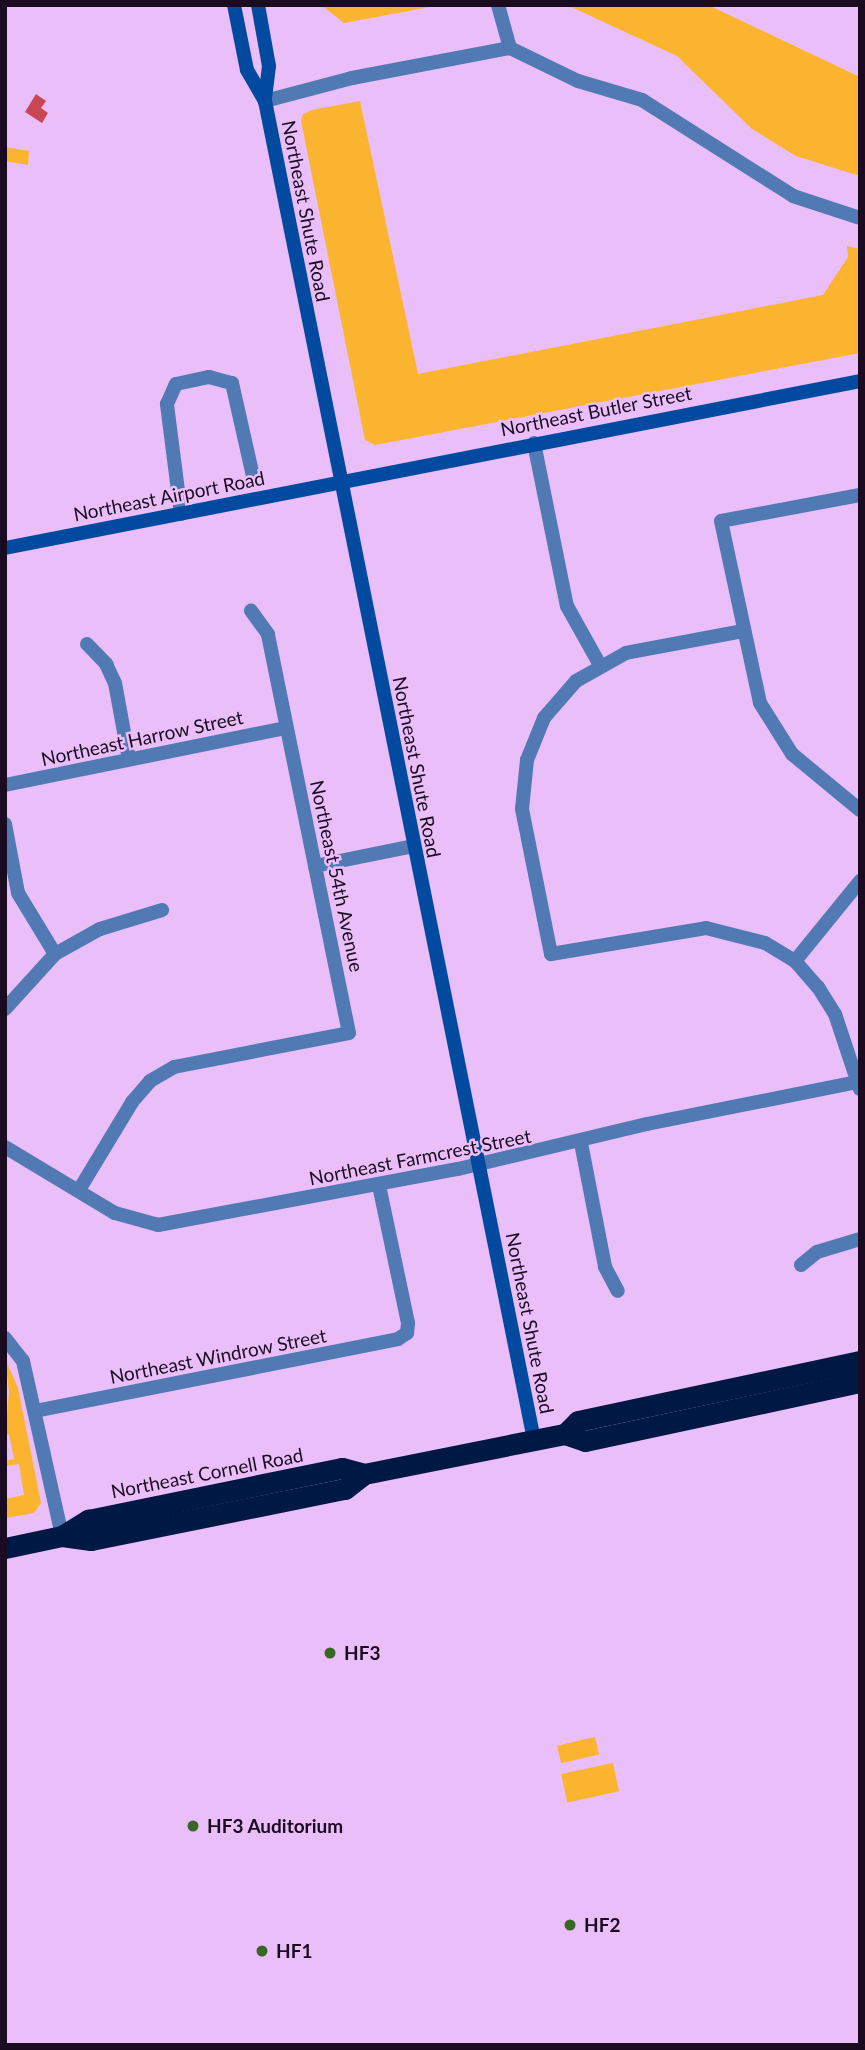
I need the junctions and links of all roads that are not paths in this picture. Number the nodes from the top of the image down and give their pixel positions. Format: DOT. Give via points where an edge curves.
graph roads {
  1 [pos="234,5"];
  2 [pos="258,5"];
  3 [pos="498,5"];
  4 [pos="510,48"];
  5 [pos="265,101"];
  6 [pos="860,218"];
  7 [pos="860,381"];
  8 [pos="534,443"];
  9 [pos="253,476"];
  10 [pos="339,480"];
  11 [pos="860,495"];
  12 [pos="181,514"];
  13 [pos="5,548"];
  14 [pos="251,611"];
  15 [pos="743,631"];
  16 [pos="86,644"];
  17 [pos="600,665"];
  18 [pos="286,728"];
  19 [pos="130,759"];
  20 [pos="5,785"];
  21 [pos="860,810"];
  22 [pos="5,824"];
  23 [pos="414,846"];
  24 [pos="315,866"];
  25 [pos="860,881"];
  26 [pos="162,910"];
  27 [pos="55,954"];
  28 [pos="795,961"];
  29 [pos="5,1009"];
  30 [pos="859,1086"];
  31 [pos="581,1143"];
  32 [pos="5,1147"];
  33 [pos="478,1165"];
  34 [pos="379,1185"];
  35 [pos="79,1190"];
  36 [pos="860,1239"];
  37 [pos="801,1265"];
  38 [pos="618,1291"];
  39 [pos="5,1338"];
  40 [pos="860,1361"];
  41 [pos="860,1382"];
  42 [pos="35,1411"];
  43 [pos="565,1434"];
  44 [pos="534,1440"];
  45 [pos="62,1536"];
  46 [pos="5,1548"];
  1 -- 5 [label="main road, Northeast Shute Road" via="247,70"];
  2 -- 5 [label="main road, Northeast Shute Road" via="270,66"];
  3 -- 4 [label="street"];
  4 -- 5 [label="street" via="340,81"];
  4 -- 6 [label="street" via="578,81 642,100 793,197"];
  5 -- 10 [label="main road, Northeast Shute Road"];
  7 -- 8 [label="main road, Northeast Butler Street"];
  8 -- 10 [label="main road, Northeast Butler Street"];
  8 -- 17 [label="street" via="567,606"];
  9 -- 12 [label="street" via="232,383 209,377 176,384 167,404"];
  10 -- 12 [label="main road, Northeast Airport Road"];
  10 -- 23 [label="main road, Northeast Shute Road"];
  11 -- 15 [label="street" via="721,521"];
  12 -- 13 [label="main road, Northeast Airport Road"];
  14 -- 18 [label="street, Northeast 54th Avenue" via="268,634"];
  15 -- 17 [label="street" via="626,653"];
  15 -- 21 [label="street" via="760,703 774,728 792,754"];
  16 -- 19 [label="street" via="106,664 115,682"];
  17 -- 28 [label="street" via="555,703 534,736 527,760 522,809 551,954 706,928 747,937"];
  18 -- 19 [label="street, Northeast Harrow Street"];
  18 -- 24 [label="street, Northeast 54th Avenue"];
  19 -- 20 [label="street, Northeast Harrow Street"];
  22 -- 27 [label="street" via="18,893"];
  23 -- 24 [label="street"];
  23 -- 33 [label="main road, Northeast Shute Road"];
  24 -- 35 [label="street, Northeast 54th Avenue" via="349,1033 166,1072 132,1102"];
  25 -- 28 [label="street"];
  26 -- 27 [label="street" via="100,929"];
  27 -- 29 [label="street"];
  28 -- 30 [label="street" via="835,1014"];
  30 -- 31 [label="street, Northeast Farmcrest Street" via="647,1124"];
  31 -- 33 [label="street, Northeast Farmcrest Street"];
  31 -- 38 [label="street" via="605,1267"];
  32 -- 35 [label="street, Northeast Farmcrest Street"];
  33 -- 34 [label="street, Northeast Farmcrest Street"];
  33 -- 44 [label="main road, Northeast Shute Road"];
  34 -- 35 [label="street, Northeast Farmcrest Street" via="158,1226 115,1213"];
  34 -- 42 [label="street, Northeast Windrow Street" via="407,1333 378,1344"];
  36 -- 37 [label="street" via="817,1252"];
  39 -- 42 [label="street" via="23,1361"];
  40 -- 43 [label="highway" via="578,1421"];
  41 -- 43 [label="highway" via="585,1441"];
  42 -- 45 [label="street"];
  43 -- 44 [label="highway"];
  44 -- 45 [label="highway" via="364,1474 345,1489 91,1540"];
  45 -- 46 [label="highway"];
}
